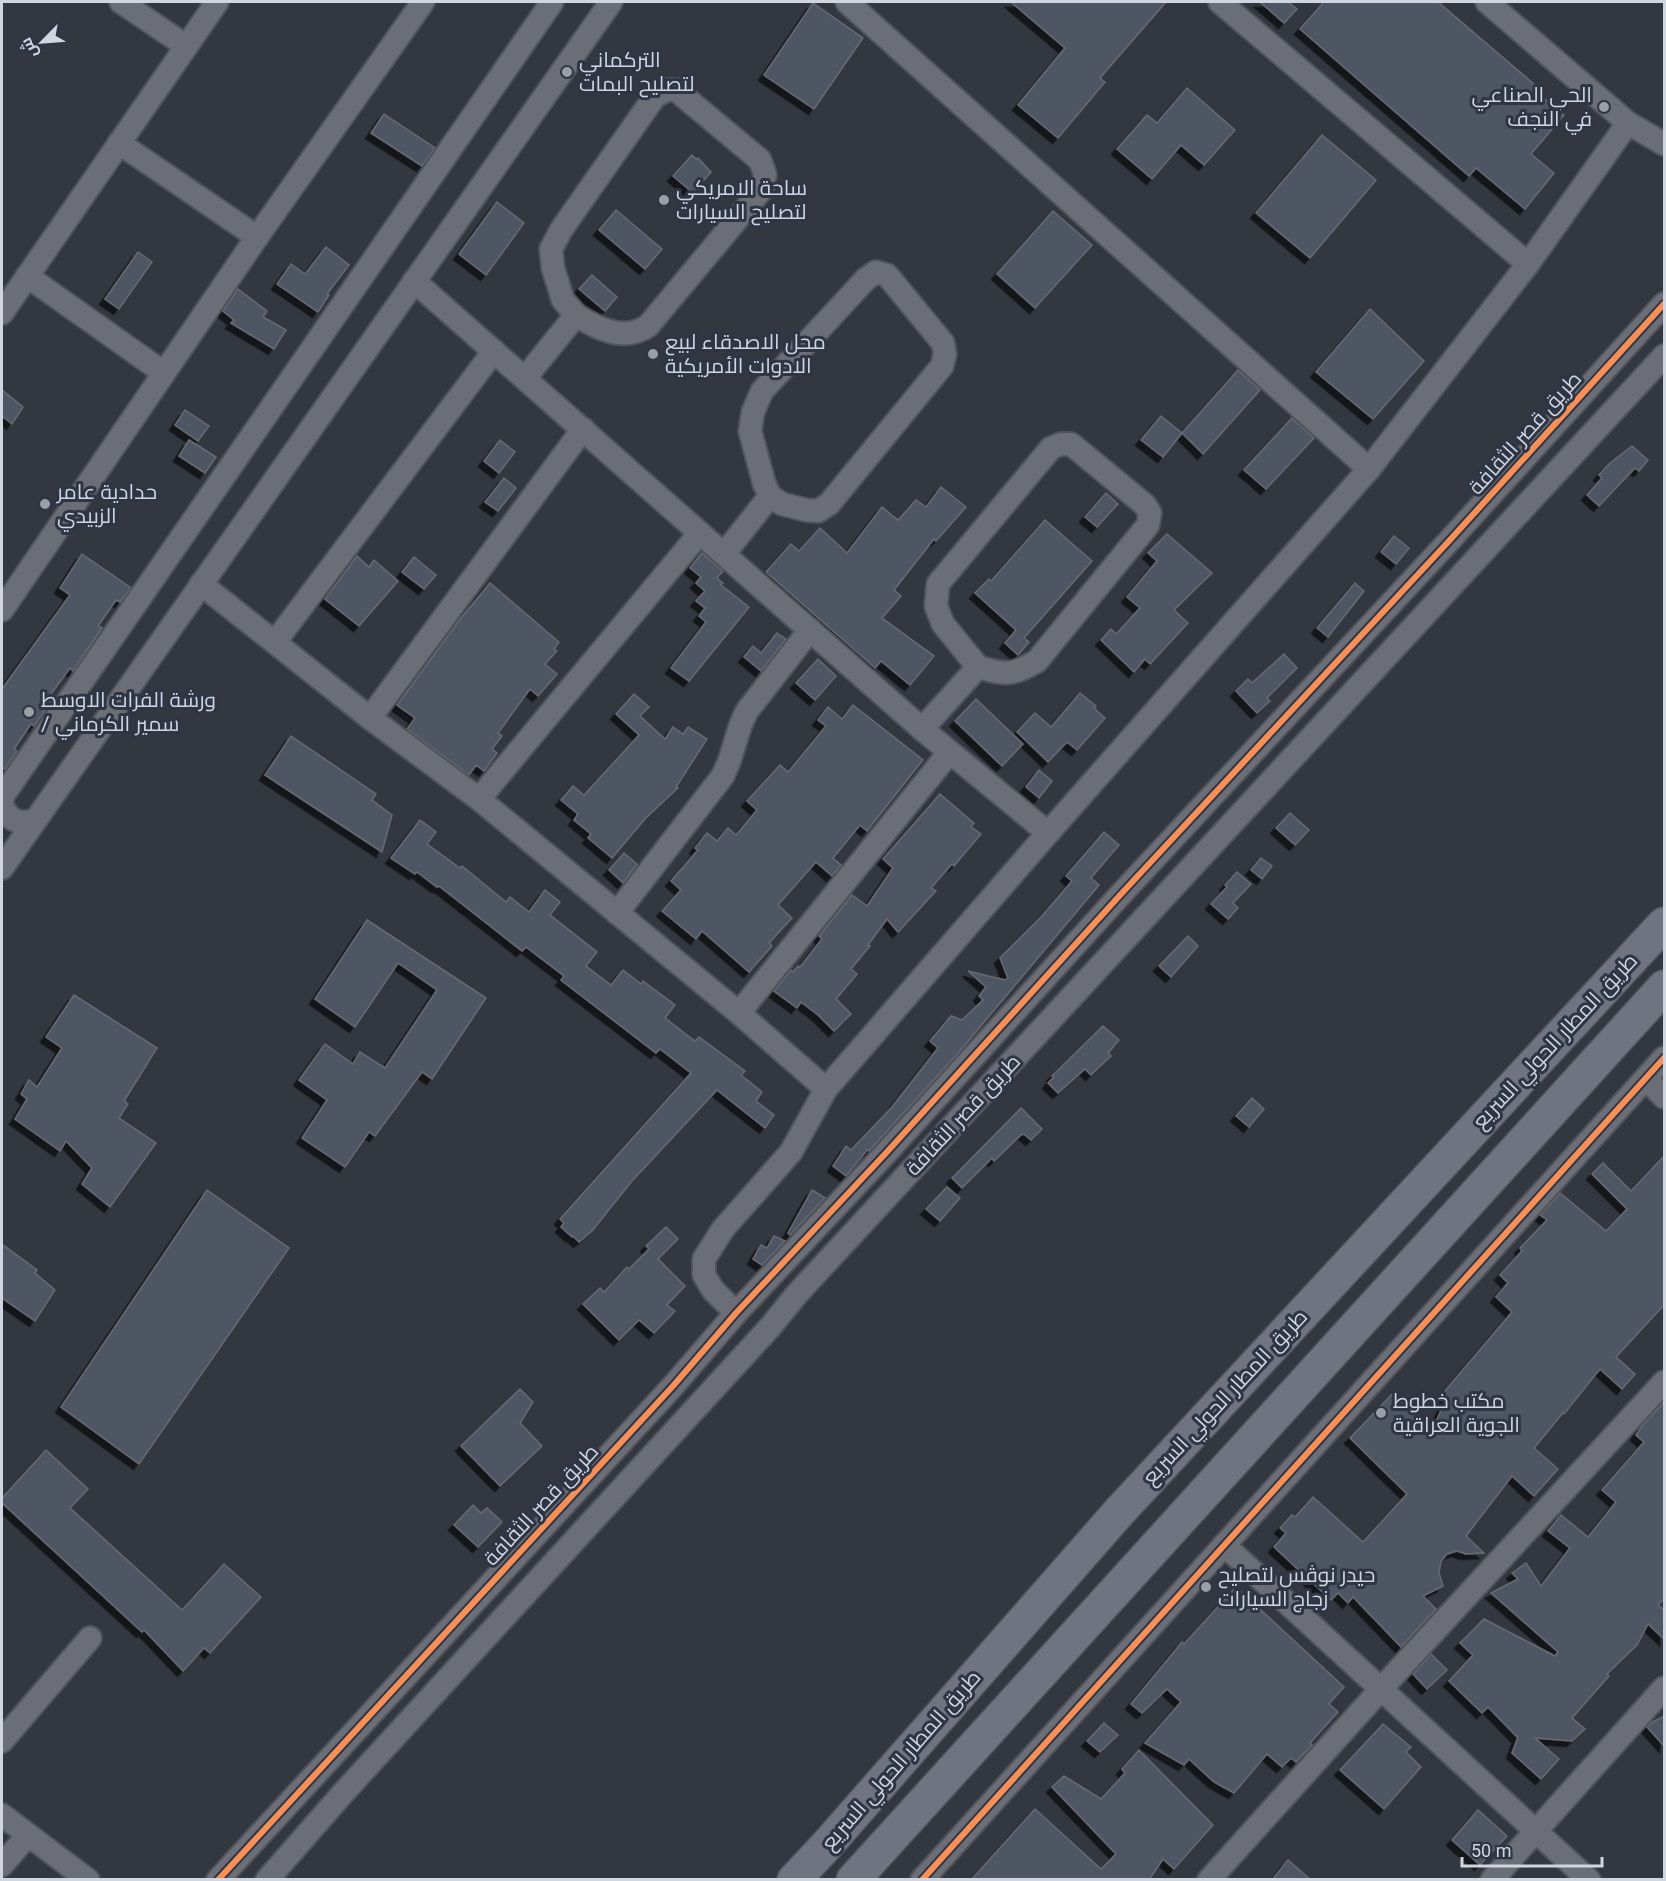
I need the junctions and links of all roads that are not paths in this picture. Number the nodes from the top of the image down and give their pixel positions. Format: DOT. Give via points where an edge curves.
graph roads {
  1 [pos="121,2"];
  2 [pos="217,2"];
  3 [pos="423,2"];
  4 [pos="552,2"];
  5 [pos="611,2"];
  6 [pos="847,2"];
  7 [pos="1220,2"];
  8 [pos="1487,2"];
  9 [pos="186,46"];
  10 [pos="1628,123"];
  11 [pos="119,143"];
  12 [pos="1665,144"];
  13 [pos="257,237"];
  14 [pos="1528,264"];
  15 [pos="27,276"];
  16 [pos="414,281"];
  17 [pos="1665,304"];
  18 [pos="2,313"];
  19 [pos="576,315"];
  20 [pos="494,351"];
  21 [pos="1665,356"];
  22 [pos="164,373"];
  23 [pos="525,378"];
  24 [pos="583,429"];
  25 [pos="1369,469"];
  26 [pos="771,496"];
  27 [pos="699,534"];
  28 [pos="724,554"];
  29 [pos="201,584"];
  30 [pos="2,610"];
  31 [pos="810,630"];
  32 [pos="276,642"];
  33 [pos="978,667"];
  34 [pos="370,718"];
  35 [pos="922,729"];
  36 [pos="949,753"];
  37 [pos="2,797"];
  38 [pos="479,799"];
  39 [pos="34,820"];
  40 [pos="1048,833"];
  41 [pos="3,856"];
  42 [pos="617,913"];
  43 [pos="1665,924"];
  44 [pos="1665,987"];
  45 [pos="739,1013"];
  46 [pos="1665,1058"];
  47 [pos="1646,1079"];
  48 [pos="826,1089"];
  49 [pos="1665,1097"];
  50 [pos="736,1313"];
  51 [pos="1665,1382"];
  52 [pos="1119,1512"];
  53 [pos="1224,1545"];
  54 [pos="1157,1547"];
  55 [pos="1055,1583"];
  56 [pos="1091,1619"];
  57 [pos="90,1638"];
  58 [pos="1665,1688"];
  59 [pos="1381,1689"];
  60 [pos="2,1741"];
  61 [pos="2,1815"];
  62 [pos="1536,1831"];
  63 [pos="28,1835"];
  64 [pos="827,1845"];
  65 [pos="2,1865"];
  66 [pos="88,1880"];
  67 [pos="218,1880"];
  68 [pos="267,1880"];
  69 [pos="768,1880"];
  70 [pos="794,1880"];
  71 [pos="854,1880"];
  72 [pos="922,1880"];
  73 [pos="1209,1880"];
  74 [pos="1492,1880"];
  75 [pos="1589,1880"];
  1 -- 9 [label="street"];
  2 -- 9 [label="street"];
  3 -- 13 [label="street"];
  4 -- 37 [label="street"];
  5 -- 16 [label="street"];
  6 -- 25 [label="street"];
  7 -- 14 [label="street"];
  8 -- 10 [label="street"];
  9 -- 11 [label="street"];
  10 -- 12 [label="street"];
  10 -- 14 [label="street"];
  11 -- 13 [label="street"];
  11 -- 15 [label="street"];
  13 -- 22 [label="street"];
  14 -- 25 [label="street"];
  15 -- 18 [label="street"];
  15 -- 22 [label="street"];
  16 -- 20 [label="street"];
  16 -- 29 [label="street"];
  17 -- 50 [label="street, طريق قصر الثقافة"];
  19 -- 19 [label="street" via="595,327 623,335 638,333 648,326 763,188 765,174 759,160 676,90 655,96 551,249 563,300"];
  19 -- 23 [label="street"];
  20 -- 23 [label="street"];
  20 -- 32 [label="street"];
  21 -- 68 [label="street, طريق قصر الثقافة" via="797,1294"];
  22 -- 30 [label="street"];
  23 -- 24 [label="street"];
  24 -- 27 [label="street"];
  24 -- 34 [label="street"];
  25 -- 40 [label="street"];
  26 -- 26 [label="street" via="782,504 806,510 818,511 830,504 942,366 943,343 887,275 876,272 866,279 762,391 750,431"];
  26 -- 28 [label="street"];
  27 -- 28 [label="street"];
  27 -- 38 [label="street"];
  28 -- 31 [label="street"];
  29 -- 32 [label="street"];
  29 -- 39 [label="street"];
  31 -- 35 [label="street"];
  31 -- 42 [label="street" via="747,711 722,777"];
  32 -- 34 [label="street"];
  33 -- 33 [label="street" via="1002,674 1019,672 1037,661 1148,525 1150,513 1145,505 1071,444 1051,448 938,584 936,606 943,624"];
  33 -- 35 [label="street"];
  34 -- 38 [label="street"];
  35 -- 36 [label="street"];
  36 -- 40 [label="street"];
  36 -- 45 [label="street"];
  37 -- 39 [label="street" via="10,818 22,823"];
  38 -- 42 [label="street"];
  39 -- 41 [label="street"];
  40 -- 48 [label="street"];
  42 -- 45 [label="street"];
  43 -- 52 [label="highway, طريق المطار الحولي السريع"];
  44 -- 54 [label="highway, طريق المطار الحولي السريع"];
  45 -- 48 [label="street"];
  46 -- 47 [label="street"];
  47 -- 49 [label="street"];
  47 -- 53 [label="street"];
  48 -- 50 [label="street" via="791,1152 723,1229 704,1258 704,1275"];
  50 -- 67 [label="street, طريق قصر الثقافة"];
  51 -- 59 [label="street"];
  52 -- 54 [label="highway" via="1117,1522 1126,1542 1136,1548"];
  52 -- 55 [label="highway, طريق المطار الحولي السريع"];
  53 -- 59 [label="street"];
  53 -- 72 [label="street"];
  54 -- 56 [label="highway, طريق المطار الحولي السريع"];
  55 -- 56 [label="highway" via="1078,1580 1088,1587 1094,1597"];
  55 -- 64 [label="highway, طريق المطار الحولي السريع"];
  56 -- 71 [label="highway, طريق المطار الحولي السريع"];
  57 -- 60 [label="street"];
  58 -- 62 [label="street"];
  59 -- 62 [label="street"];
  59 -- 73 [label="street"];
  61 -- 63 [label="street"];
  62 -- 74 [label="street"];
  62 -- 75 [label="street"];
  63 -- 65 [label="street"];
  63 -- 66 [label="street"];
  64 -- 69 [label="highway"];
  64 -- 70 [label="highway, طريق المطار الحولي السريع"];
}
